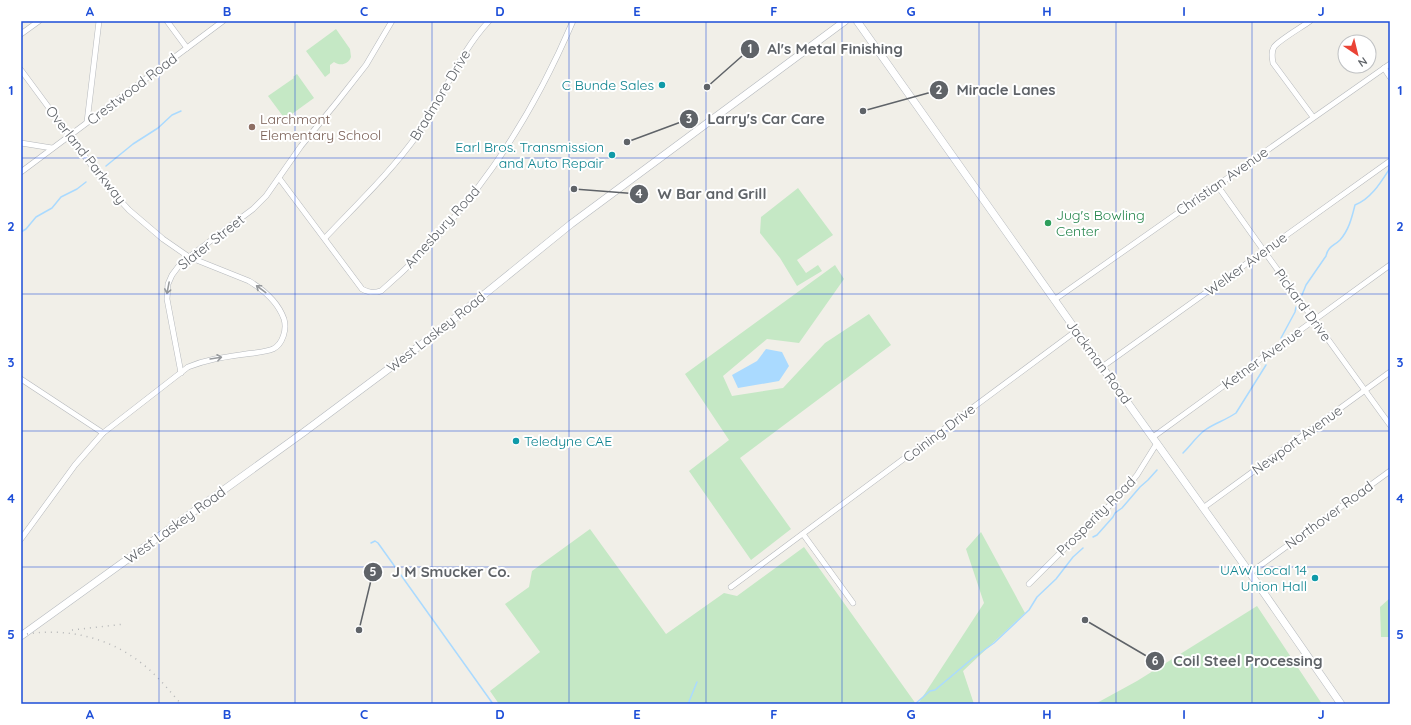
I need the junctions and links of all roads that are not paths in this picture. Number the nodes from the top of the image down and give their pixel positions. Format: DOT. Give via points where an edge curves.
graph roads {
  1 [pos="39,21"];
  2 [pos="100,21"];
  3 [pos="167,21"];
  4 [pos="223,21"];
  5 [pos="392,21"];
  6 [pos="489,21"];
  7 [pos="573,21"];
  8 [pos="845,21"];
  9 [pos="857,21"];
  10 [pos="1310,21"];
  11 [pos="21,34"];
  12 [pos="187,48"];
  13 [pos="1390,64"];
  14 [pos="1384,68"];
  15 [pos="21,70"];
  16 [pos="1390,77"];
  17 [pos="1313,117"];
  18 [pos="87,122"];
  19 [pos="70,135"];
  20 [pos="21,144"];
  21 [pos="52,148"];
  22 [pos="1390,161"];
  23 [pos="21,172"];
  24 [pos="279,178"];
  25 [pos="1217,185"];
  26 [pos="325,238"];
  27 [pos="1264,251"];
  28 [pos="190,257"];
  29 [pos="1390,265"];
  30 [pos="1054,300"];
  31 [pos="1314,320"];
  32 [pos="1076,331"];
  33 [pos="1102,367"];
  34 [pos="181,372"];
  35 [pos="1390,372"];
  36 [pos="21,379"];
  37 [pos="1365,390"];
  38 [pos="1390,425"];
  39 [pos="103,433"];
  40 [pos="1153,437"];
  41 [pos="1157,443"];
  42 [pos="1390,471"];
  43 [pos="1203,508"];
  44 [pos="803,534"];
  45 [pos="21,539"];
  46 [pos="1250,573"];
  47 [pos="1029,584"];
  48 [pos="732,587"];
  49 [pos="853,603"];
  50 [pos="21,636"];
  51 [pos="1341,704"];
  1 -- 11 [label="street"];
  2 -- 18 [label="street"];
  3 -- 12 [label="street"];
  4 -- 12 [label="street, Crestwood Road"];
  5 -- 24 [label="street, Slater Street" via="366,65 301,146"];
  6 -- 26 [label="street, Bradmore Drive" via="467,48 435,108 405,152"];
  7 -- 26 [label="street, Amesbury Road" via="534,104 503,154 474,194 428,247 381,291 375,293 362,289"];
  8 -- 50 [label="main road, West Laskey Road" via="571,224 444,327 304,432"];
  9 -- 30 [label="main road, Jackman Road"];
  10 -- 17 [label="street" via="1277,44 1272,58 1273,63"];
  12 -- 18 [label="street, Crestwood Road"];
  13 -- 14 [label="street, Christian Avenue"];
  14 -- 16 [label="street"];
  14 -- 17 [label="street, Christian Avenue"];
  15 -- 19 [label="street, Overland Parkway"];
  17 -- 25 [label="street, Christian Avenue"];
  18 -- 19 [label="street, Crestwood Road"];
  19 -- 21 [label="street, Crestwood Road"];
  19 -- 28 [label="street, Overland Parkway" via="106,185 129,210 163,239"];
  20 -- 21 [label="street"];
  21 -- 23 [label="street, Crestwood Road"];
  22 -- 27 [label="street, Welker Avenue"];
  24 -- 26 [label="street, Amesbury Road"];
  24 -- 28 [label="street, Slater Street" via="257,206"];
  25 -- 27 [label="street, Pickard Drive"];
  25 -- 30 [label="street, Christian Avenue"];
  27 -- 31 [label="street, Pickard Drive"];
  27 -- 33 [label="street, Welker Avenue"];
  28 -- 34 [label="street, Slater Street, one-way" via="177,267 167,290"];
  34 -- 28 [label="street, Overland Parkway, one-way" via="205,360 273,348 280,343 285,330 280,310 257,286"];
  29 -- 31 [label="street, Ketner Avenue"];
  30 -- 32 [label="main road, Jackman Road"];
  31 -- 37 [label="street, Pickard Drive"];
  31 -- 40 [label="street, Ketner Avenue"];
  32 -- 33 [label="main road, Jackman Road"];
  32 -- 44 [label="street, Coining Drive"];
  33 -- 40 [label="main road, Jackman Road"];
  34 -- 39 [label="street"];
  35 -- 37 [label="street, Newport Avenue"];
  36 -- 39 [label="street"];
  37 -- 38 [label="street, Pickard Drive"];
  37 -- 43 [label="street, Newport Avenue"];
  39 -- 45 [label="street" via="75,465"];
  40 -- 41 [label="main road, Jackman Road"];
  41 -- 43 [label="main road, Jackman Road"];
  41 -- 47 [label="street, Prosperity Road" via="1137,475 1121,494"];
  42 -- 46 [label="street, Northover Road"];
  43 -- 46 [label="main road, Jackman Road"];
  44 -- 48 [label="street, Coining Drive"];
  44 -- 49 [label="street"];
  46 -- 51 [label="main road, Jackman Road"];
}
